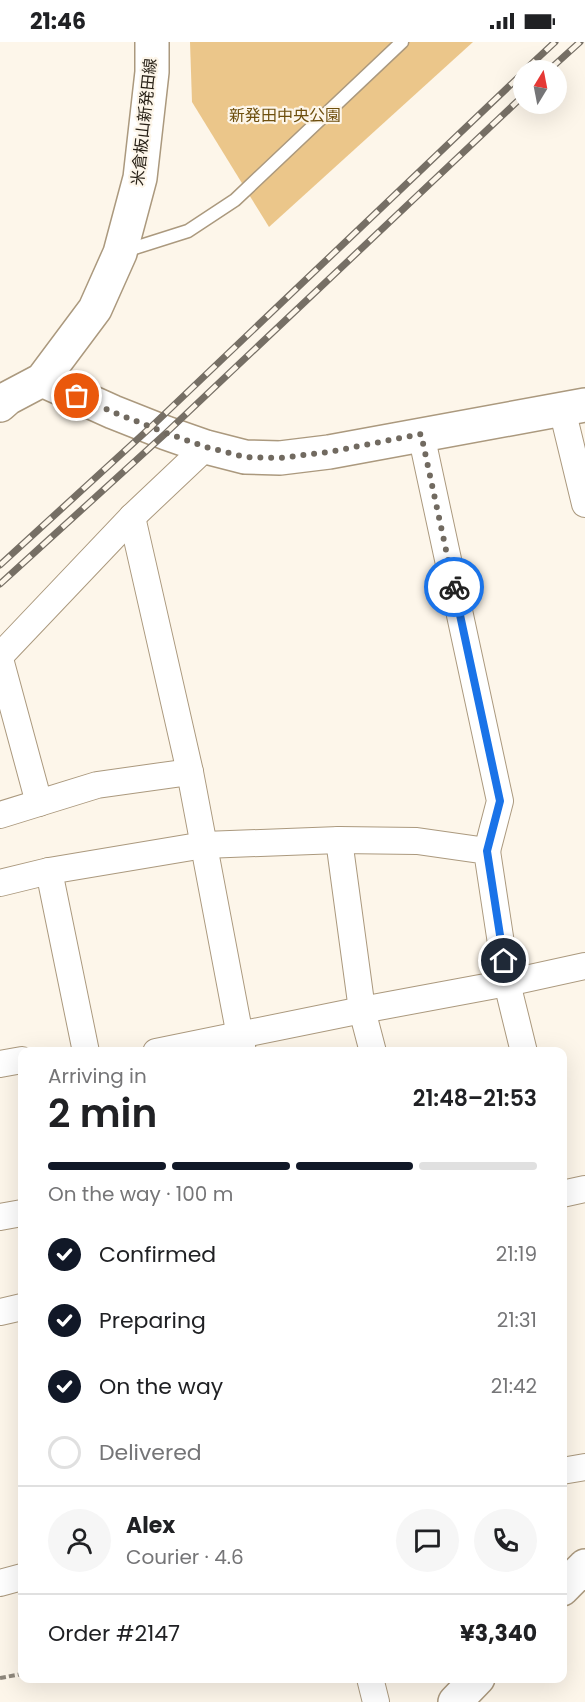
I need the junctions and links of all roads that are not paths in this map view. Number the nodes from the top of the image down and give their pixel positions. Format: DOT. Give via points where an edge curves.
graph roads {
  1 [pos="152,42"];
  2 [pos="402,42"];
  3 [pos="120,253"];
  4 [pos="42,380"];
  5 [pos="0,405"];
  6 [pos="574,407"];
  7 [pos="421,434"];
  8 [pos="206,447"];
  9 [pos="585,504"];
  10 [pos="132,517"];
  11 [pos="0,658"];
  12 [pos="190,772"];
  13 [pos="39,803"];
  14 [pos="0,815"];
  15 [pos="339,840"];
  16 [pos="204,845"];
  17 [pos="487,851"];
  18 [pos="49,871"];
  19 [pos="0,883"];
  20 [pos="585,966"];
  21 [pos="507,983"];
  22 [pos="362,1010"];
  23 [pos="241,1043"];
  24 [pos="83,1047"];
  25 [pos="203,1047"];
  26 [pos="372,1047"];
  27 [pos="523,1047"];
  28 [pos="18,1061"];
  29 [pos="0,1064"];
  30 [pos="585,1189"];
  31 [pos="567,1193"];
  32 [pos="18,1214"];
  33 [pos="0,1217"];
  34 [pos="18,1308"];
  35 [pos="0,1312"];
  36 [pos="585,1467"];
  37 [pos="567,1470"];
  38 [pos="585,1566"];
  39 [pos="18,1578"];
  40 [pos="0,1582"];
  41 [pos="567,1584"];
  42 [pos="371,1683"];
  43 [pos="473,1683"];
  44 [pos="376,1702"];
  45 [pos="455,1702"];
  1 -- 3 [label="street, 米倉板山新発田線" via="140,178"];
  2 -- 3 [label="lane" via="235,200 188,231"];
  3 -- 4 [label="street, 米倉板山新発田線" via="95,309"];
  4 -- 5 [label="street, 米倉板山新発田線"];
  4 -- 8 [label="street"];
  6 -- 7 [label="street"];
  6 -- 9 [label="street"];
  7 -- 8 [label="street" via="280,458 245,457"];
  7 -- 17 [label="street" via="500,801"];
  8 -- 10 [label="street"];
  10 -- 11 [label="street"];
  10 -- 12 [label="street"];
  11 -- 13 [label="street"];
  12 -- 13 [label="street" via="98,785"];
  12 -- 16 [label="street"];
  13 -- 14 [label="street"];
  15 -- 16 [label="street"];
  15 -- 17 [label="street" via="417,842"];
  15 -- 22 [label="street"];
  16 -- 18 [label="street"];
  16 -- 23 [label="street"];
  17 -- 21 [label="street"];
  18 -- 19 [label="street"];
  18 -- 24 [label="street"];
  20 -- 21 [label="street"];
  21 -- 22 [label="street"];
  21 -- 27 [label="street"];
  22 -- 23 [label="street"];
  22 -- 26 [label="street"];
  23 -- 25 [label="street"];
  28 -- 29 [label="street"];
  30 -- 31 [label="street"];
  32 -- 33 [label="street"];
  34 -- 35 [label="street"];
  36 -- 37 [label="street"];
  38 -- 41 [label="street"];
  39 -- 40 [label="street"];
  42 -- 44 [label="street"];
  43 -- 45 [label="street"];
}
